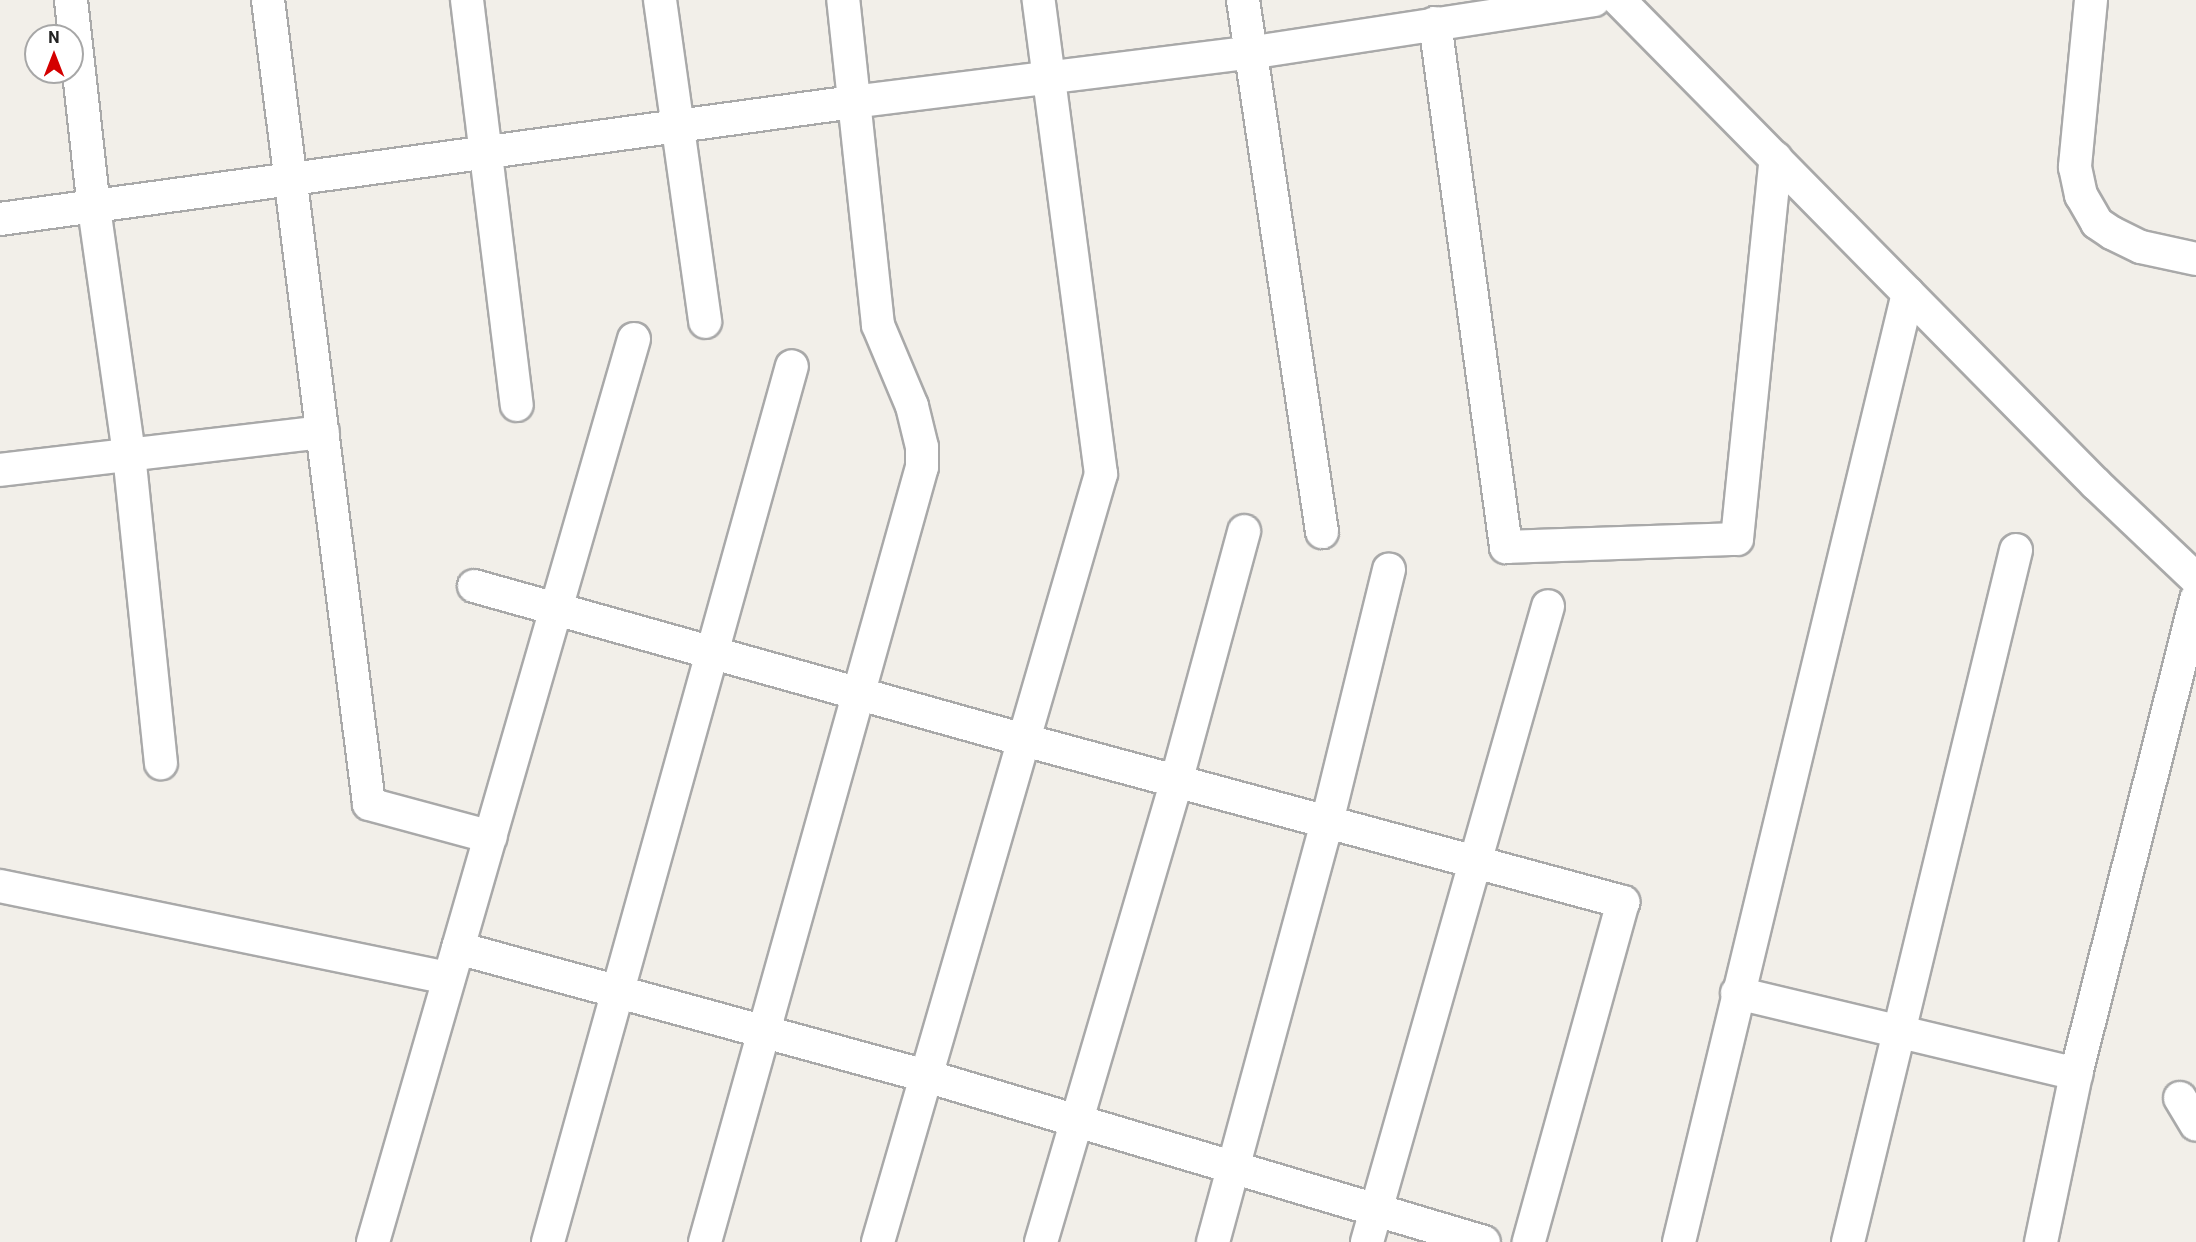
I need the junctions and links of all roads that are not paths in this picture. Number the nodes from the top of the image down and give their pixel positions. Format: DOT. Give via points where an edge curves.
graph roads {
  1 [pos="71,0"];
  2 [pos="268,0"];
  3 [pos="467,0"];
  4 [pos="660,0"];
  5 [pos="843,0"];
  6 [pos="1039,0"];
  7 [pos="1244,0"];
  8 [pos="1594,0"];
  9 [pos="1619,0"];
  10 [pos="2091,0"];
  11 [pos="1435,23"];
  12 [pos="1249,53"];
  13 [pos="1049,81"];
  14 [pos="853,102"];
  15 [pos="676,127"];
  16 [pos="487,153"];
  17 [pos="1776,158"];
  18 [pos="291,180"];
  19 [pos="94,208"];
  20 [pos="0,219"];
  21 [pos="2196,259"];
  22 [pos="1908,293"];
  23 [pos="705,322"];
  24 [pos="634,339"];
  25 [pos="792,366"];
  26 [pos="517,405"];
  27 [pos="323,432"];
  28 [pos="129,454"];
  29 [pos="0,470"];
  30 [pos="1244,531"];
  31 [pos="1322,532"];
  32 [pos="2016,550"];
  33 [pos="1389,570"];
  34 [pos="2196,579"];
  35 [pos="474,586"];
  36 [pos="2196,599"];
  37 [pos="1548,606"];
  38 [pos="557,609"];
  39 [pos="711,653"];
  40 [pos="861,695"];
  41 [pos="1024,740"];
  42 [pos="161,763"];
  43 [pos="1176,782"];
  44 [pos="1327,822"];
  45 [pos="491,837"];
  46 [pos="1473,861"];
  47 [pos="0,886"];
  48 [pos="458,948"];
  49 [pos="449,978"];
  50 [pos="621,991"];
  51 [pos="1737,993"];
  52 [pos="764,1031"];
  53 [pos="1896,1031"];
  54 [pos="2076,1074"];
  55 [pos="926,1076"];
  56 [pos="2180,1098"];
  57 [pos="1076,1121"];
  58 [pos="2196,1125"];
  59 [pos="1235,1168"];
  60 [pos="1376,1210"];
  61 [pos="373,1242"];
  62 [pos="548,1242"];
  63 [pos="705,1242"];
  64 [pos="878,1242"];
  65 [pos="1041,1242"];
  66 [pos="1213,1242"];
  67 [pos="1367,1242"];
  68 [pos="1484,1242"];
  69 [pos="1529,1242"];
  70 [pos="1679,1242"];
  71 [pos="1848,1242"];
  72 [pos="2041,1242"];
  1 -- 19 [label="street"];
  2 -- 18 [label="street"];
  3 -- 16 [label="street"];
  4 -- 15 [label="street"];
  5 -- 14 [label="street"];
  6 -- 13 [label="street"];
  7 -- 12 [label="street"];
  8 -- 11 [label="street"];
  9 -- 17 [label="street"];
  10 -- 21 [label="street" via="2074,167 2081,195 2097,223 2112,233 2141,247"];
  11 -- 12 [label="street"];
  11 -- 17 [label="street" via="1506,547 1737,539"];
  12 -- 13 [label="street"];
  12 -- 31 [label="street"];
  13 -- 14 [label="street"];
  13 -- 41 [label="street" via="1101,474"];
  14 -- 15 [label="street"];
  14 -- 40 [label="street" via="878,325 912,406 922,447 919,487"];
  15 -- 16 [label="street"];
  15 -- 23 [label="street"];
  16 -- 18 [label="street"];
  16 -- 26 [label="street"];
  17 -- 22 [label="street"];
  18 -- 19 [label="street"];
  18 -- 27 [label="street"];
  19 -- 20 [label="street"];
  19 -- 28 [label="street"];
  22 -- 34 [label="street" via="2096,484"];
  22 -- 51 [label="street"];
  24 -- 38 [label="street"];
  25 -- 39 [label="street"];
  27 -- 28 [label="street"];
  27 -- 45 [label="street" via="369,804"];
  28 -- 29 [label="street"];
  28 -- 42 [label="street"];
  30 -- 43 [label="street"];
  32 -- 53 [label="street"];
  33 -- 44 [label="street"];
  35 -- 38 [label="street"];
  36 -- 54 [label="street"];
  37 -- 46 [label="street"];
  38 -- 39 [label="street"];
  38 -- 45 [label="street"];
  39 -- 40 [label="street"];
  39 -- 50 [label="street"];
  40 -- 41 [label="street"];
  40 -- 52 [label="street"];
  41 -- 43 [label="street"];
  41 -- 55 [label="street"];
  43 -- 44 [label="street"];
  43 -- 57 [label="street"];
  44 -- 46 [label="street"];
  44 -- 59 [label="street"];
  45 -- 48 [label="street"];
  46 -- 60 [label="street"];
  46 -- 69 [label="street" via="1623,902"];
  47 -- 49 [label="street"];
  48 -- 49 [label="street"];
  48 -- 50 [label="street"];
  49 -- 61 [label="street"];
  50 -- 52 [label="street"];
  50 -- 62 [label="street"];
  51 -- 53 [label="street"];
  51 -- 70 [label="street"];
  52 -- 55 [label="street"];
  52 -- 63 [label="street"];
  53 -- 54 [label="street"];
  53 -- 71 [label="street"];
  54 -- 72 [label="street"];
  55 -- 57 [label="street"];
  55 -- 64 [label="street"];
  56 -- 58 [label="street"];
  57 -- 59 [label="street"];
  57 -- 65 [label="street"];
  59 -- 60 [label="street"];
  59 -- 66 [label="street"];
  60 -- 67 [label="street"];
  60 -- 68 [label="street"];
}
